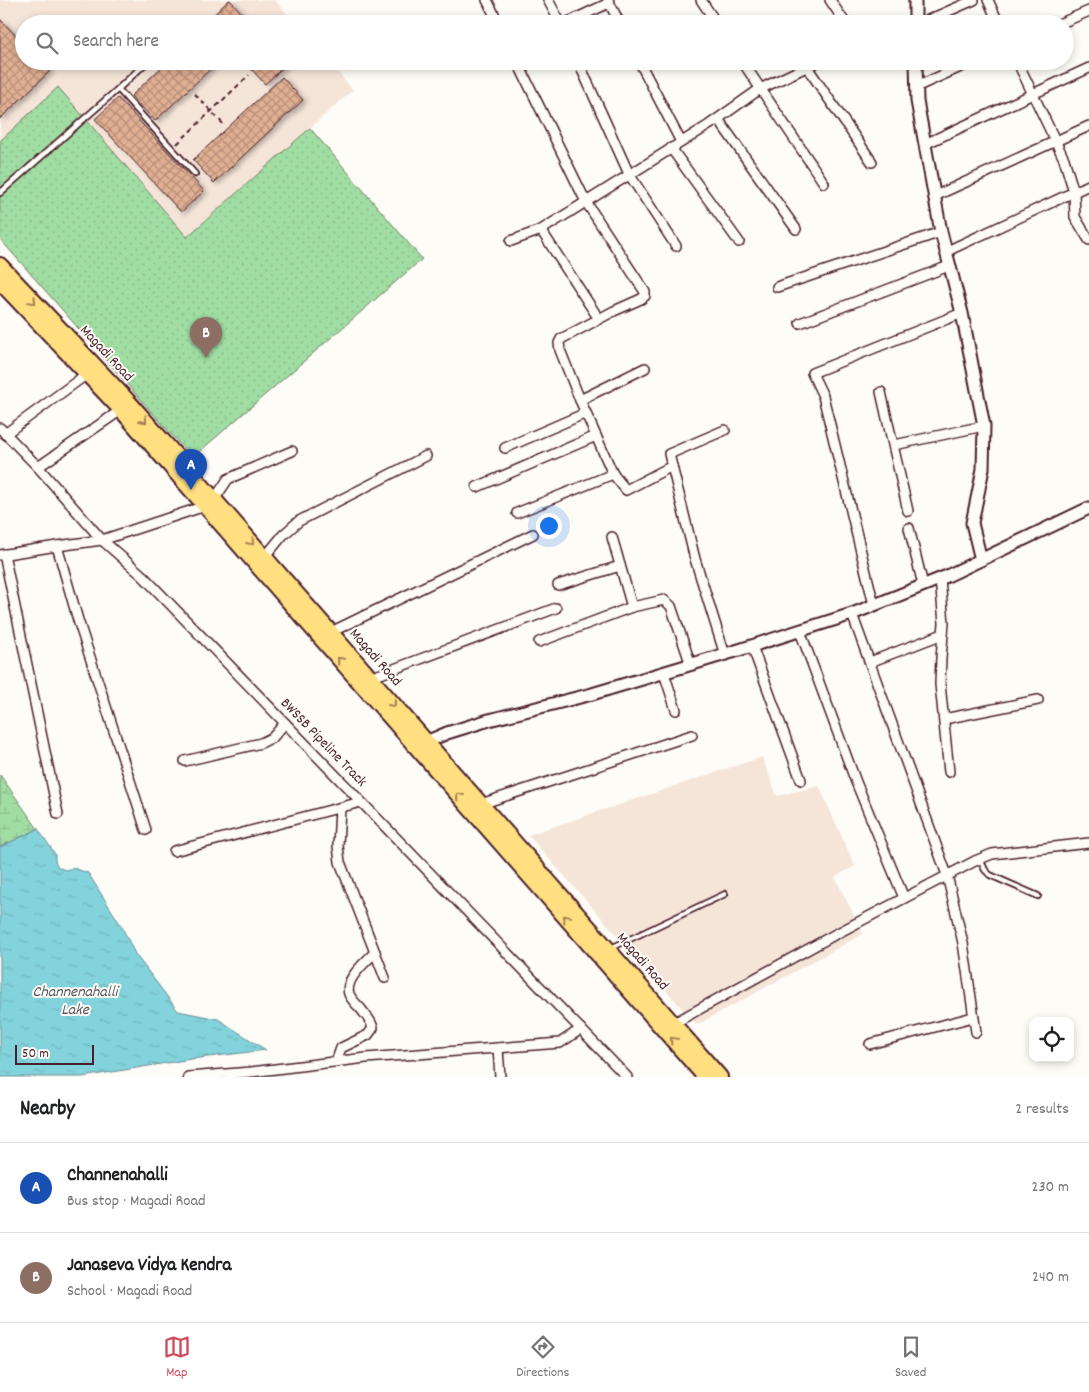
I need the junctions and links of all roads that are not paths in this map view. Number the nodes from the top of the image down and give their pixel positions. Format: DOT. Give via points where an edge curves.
graph roads {
  1 [pos="487,0"];
  2 [pos="548,0"];
  3 [pos="702,0"];
  4 [pos="830,0"];
  5 [pos="916,0"];
  6 [pos="974,0"];
  7 [pos="988,0"];
  8 [pos="608,1"];
  9 [pos="1089,11"];
  10 [pos="494,15"];
  11 [pos="557,15"];
  12 [pos="580,15"];
  13 [pos="615,15"];
  14 [pos="711,15"];
  15 [pos="840,15"];
  16 [pos="915,15"];
  17 [pos="940,15"];
  18 [pos="996,15"];
  19 [pos="1074,18"];
  20 [pos="1089,68"];
  21 [pos="138,70"];
  22 [pos="521,70"];
  23 [pos="582,70"];
  24 [pos="644,70"];
  25 [pos="748,70"];
  26 [pos="801,70"];
  27 [pos="809,70"];
  28 [pos="916,70"];
  29 [pos="954,70"];
  30 [pos="1022,70"];
  31 [pos="916,87"];
  32 [pos="118,89"];
  33 [pos="760,89"];
  34 [pos="1033,94"];
  35 [pos="718,119"];
  36 [pos="1089,126"];
  37 [pos="681,142"];
  38 [pos="1056,142"];
  39 [pos="926,144"];
  40 [pos="671,148"];
  41 [pos="872,162"];
  42 [pos="195,174"];
  43 [pos="629,174"];
  44 [pos="824,182"];
  45 [pos="1089,185"];
  46 [pos="1074,192"];
  47 [pos="0,193"];
  48 [pos="935,196"];
  49 [pos="586,202"];
  50 [pos="796,229"];
  51 [pos="541,230"];
  52 [pos="941,232"];
  53 [pos="1089,240"];
  54 [pos="511,241"];
  55 [pos="739,242"];
  56 [pos="676,246"];
  57 [pos="946,252"];
  58 [pos="0,265"];
  59 [pos="950,266"];
  60 [pos="0,282"];
  61 [pos="777,287"];
  62 [pos="595,313"];
  63 [pos="962,313"];
  64 [pos="800,323"];
  65 [pos="645,368"];
  66 [pos="87,374"];
  67 [pos="881,392"];
  68 [pos="580,400"];
  69 [pos="121,410"];
  70 [pos="586,413"];
  71 [pos="984,426"];
  72 [pos="725,430"];
  73 [pos="2,431"];
  74 [pos="596,436"];
  75 [pos="894,445"];
  76 [pos="505,448"];
  77 [pos="292,452"];
  78 [pos="426,456"];
  79 [pos="672,466"];
  80 [pos="38,467"];
  81 [pos="613,474"];
  82 [pos="477,487"];
  83 [pos="209,503"];
  84 [pos="1089,508"];
  85 [pos="908,510"];
  86 [pos="517,513"];
  87 [pos="909,528"];
  88 [pos="533,534"];
  89 [pos="612,537"];
  90 [pos="102,540"];
  91 [pos="57,546"];
  92 [pos="2,554"];
  93 [pos="265,557"];
  94 [pos="981,560"];
  95 [pos="620,566"];
  96 [pos="940,579"];
  97 [pos="558,585"];
  98 [pos="924,586"];
  99 [pos="874,605"];
  100 [pos="632,607"];
  101 [pos="556,608"];
  102 [pos="852,614"];
  103 [pos="800,631"];
  104 [pos="331,632"];
  105 [pos="943,634"];
  106 [pos="539,642"];
  107 [pos="752,646"];
  108 [pos="725,655"];
  109 [pos="870,662"];
  110 [pos="691,665"];
  111 [pos="664,673"];
  112 [pos="370,678"];
  113 [pos="1038,700"];
  114 [pos="676,710"];
  115 [pos="944,719"];
  116 [pos="284,723"];
  117 [pos="692,736"];
  118 [pos="421,744"];
  119 [pos="185,761"];
  120 [pos="949,772"];
  121 [pos="801,780"];
  122 [pos="361,802"];
  123 [pos="481,804"];
  124 [pos="340,808"];
  125 [pos="58,814"];
  126 [pos="146,830"];
  127 [pos="1089,843"];
  128 [pos="174,851"];
  129 [pos="980,859"];
  130 [pos="948,875"];
  131 [pos="726,894"];
  132 [pos="1038,896"];
  133 [pos="904,898"];
  134 [pos="609,949"];
  135 [pos="375,952"];
  136 [pos="385,978"];
  137 [pos="973,1017"];
  138 [pos="674,1024"];
  139 [pos="581,1029"];
  140 [pos="976,1032"];
  141 [pos="870,1044"];
  142 [pos="498,1048"];
  143 [pos="336,1062"];
  144 [pos="188,1077"];
  145 [pos="500,1077"];
  146 [pos="627,1077"];
  147 [pos="705,1077"];
  148 [pos="720,1077"];
  1 -- 10 [label="street"];
  2 -- 11 [label="street"];
  3 -- 14 [label="street"];
  4 -- 15 [label="street"];
  5 -- 16 [label="street"];
  6 -- 17 [label="street"];
  7 -- 18 [label="street"];
  8 -- 12 [label="street"];
  8 -- 13 [label="street"];
  9 -- 19 [label="street"];
  20 -- 34 [label="street"];
  21 -- 32 [label="lane"];
  22 -- 49 [label="street"];
  23 -- 43 [label="street"];
  24 -- 37 [label="street"];
  25 -- 33 [label="street"];
  26 -- 33 [label="street"];
  27 -- 41 [label="street"];
  28 -- 31 [label="street"];
  29 -- 31 [label="street"];
  30 -- 34 [label="street"];
  31 -- 39 [label="street"];
  32 -- 42 [label="lane"];
  32 -- 47 [label="lane"];
  33 -- 35 [label="street"];
  33 -- 44 [label="street"];
  34 -- 38 [label="street"];
  34 -- 39 [label="street"];
  35 -- 37 [label="street"];
  35 -- 50 [label="street"];
  36 -- 38 [label="street"];
  37 -- 40 [label="street"];
  38 -- 46 [label="street"];
  38 -- 48 [label="street"];
  39 -- 48 [label="street"];
  40 -- 43 [label="street"];
  40 -- 55 [label="street"];
  43 -- 49 [label="street"];
  43 -- 56 [label="street"];
  45 -- 46 [label="street"];
  46 -- 53 [label="street" via="1075,217"];
  46 -- 57 [label="street"];
  48 -- 52 [label="street"];
  49 -- 51 [label="street"];
  49 -- 68 [label="street" via="646,292 641,299 561,339 560,350"];
  51 -- 54 [label="street"];
  51 -- 62 [label="street"];
  52 -- 57 [label="street"];
  52 -- 61 [label="street"];
  57 -- 59 [label="street"];
  58 -- 83 [label="main road, Magadi Road, one-way" via="130,403"];
  59 -- 63 [label="street"];
  59 -- 64 [label="street"];
  60 -- 66 [label="main road, Magadi Road"];
  63 -- 71 [label="street"];
  63 -- 99 [label="street" via="812,373 823,396"];
  65 -- 68 [label="street"];
  66 -- 69 [label="main road, Magadi Road"];
  66 -- 73 [label="street"];
  67 -- 75 [label="street"];
  68 -- 70 [label="street"];
  69 -- 80 [label="street"];
  69 -- 83 [label="main road, Magadi Road"];
  70 -- 74 [label="street"];
  70 -- 76 [label="street"];
  71 -- 75 [label="street"];
  71 -- 94 [label="street" via="983,469 972,523"];
  72 -- 79 [label="street" via="669,454"];
  73 -- 80 [label="street, BWSSB Pipeline Track"];
  74 -- 81 [label="street"];
  74 -- 82 [label="street"];
  75 -- 85 [label="street"];
  77 -- 83 [label="street" via="228,479"];
  78 -- 93 [label="street" via="299,521"];
  79 -- 81 [label="street" via="626,490"];
  79 -- 108 [label="street" via="695,559"];
  80 -- 90 [label="street, BWSSB Pipeline Track"];
  81 -- 86 [label="street"];
  83 -- 90 [label="street"];
  83 -- 93 [label="main road, Magadi Road, one-way"];
  118 -- 83 [label="main road, Magadi Road, one-way"];
  84 -- 94 [label="street"];
  87 -- 98 [label="street"];
  88 -- 104 [label="street"];
  89 -- 95 [label="street"];
  90 -- 91 [label="street"];
  90 -- 116 [label="street, BWSSB Pipeline Track" via="143,576"];
  91 -- 92 [label="street"];
  91 -- 126 [label="street"];
  92 -- 125 [label="street"];
  93 -- 104 [label="main road, Magadi Road"];
  94 -- 96 [label="street"];
  95 -- 97 [label="street"];
  95 -- 100 [label="street"];
  96 -- 98 [label="street"];
  96 -- 105 [label="street"];
  98 -- 99 [label="street"];
  99 -- 102 [label="street"];
  100 -- 106 [label="street"];
  100 -- 110 [label="street" via="664,600 670,606"];
  101 -- 112 [label="street"];
  102 -- 103 [label="street"];
  102 -- 109 [label="street"];
  103 -- 107 [label="street"];
  103 -- 133 [label="street" via="856,782"];
  104 -- 112 [label="main road, Magadi Road"];
  105 -- 109 [label="street"];
  105 -- 115 [label="street" via="940,684"];
  107 -- 108 [label="street"];
  107 -- 121 [label="street"];
  108 -- 110 [label="street"];
  109 -- 130 [label="street"];
  110 -- 111 [label="street"];
  111 -- 114 [label="street"];
  111 -- 118 [label="street" via="489,720"];
  112 -- 118 [label="main road, Magadi Road, one-way"];
  113 -- 115 [label="street"];
  115 -- 120 [label="street"];
  116 -- 119 [label="street" via="273,737 261,744"];
  116 -- 122 [label="street, BWSSB Pipeline Track"];
  117 -- 123 [label="street"];
  118 -- 123 [label="main road, Magadi Road"];
  147 -- 118 [label="main road, Magadi Road, one-way"];
  122 -- 124 [label="street"];
  122 -- 139 [label="street, BWSSB Pipeline Track"];
  123 -- 134 [label="main road, Magadi Road"];
  124 -- 128 [label="street"];
  124 -- 135 [label="street" via="340,862"];
  127 -- 129 [label="street" via="992,854"];
  129 -- 130 [label="street"];
  129 -- 132 [label="lane" via="990,875"];
  130 -- 133 [label="street"];
  130 -- 137 [label="street" via="964,943"];
  131 -- 134 [label="lane"];
  133 -- 138 [label="street"];
  134 -- 138 [label="main road, Magadi Road"];
  135 -- 136 [label="street"];
  135 -- 143 [label="street" via="350,980 349,986 352,999 372,1022 373,1028 368,1035 341,1048"];
  137 -- 140 [label="street"];
  137 -- 141 [label="street"];
  138 -- 148 [label="main road, Magadi Road"];
  139 -- 142 [label="street" via="560,1043"];
  139 -- 146 [label="street, BWSSB Pipeline Track"];
  142 -- 143 [label="street"];
  142 -- 145 [label="street"];
  143 -- 144 [label="street"];
}
